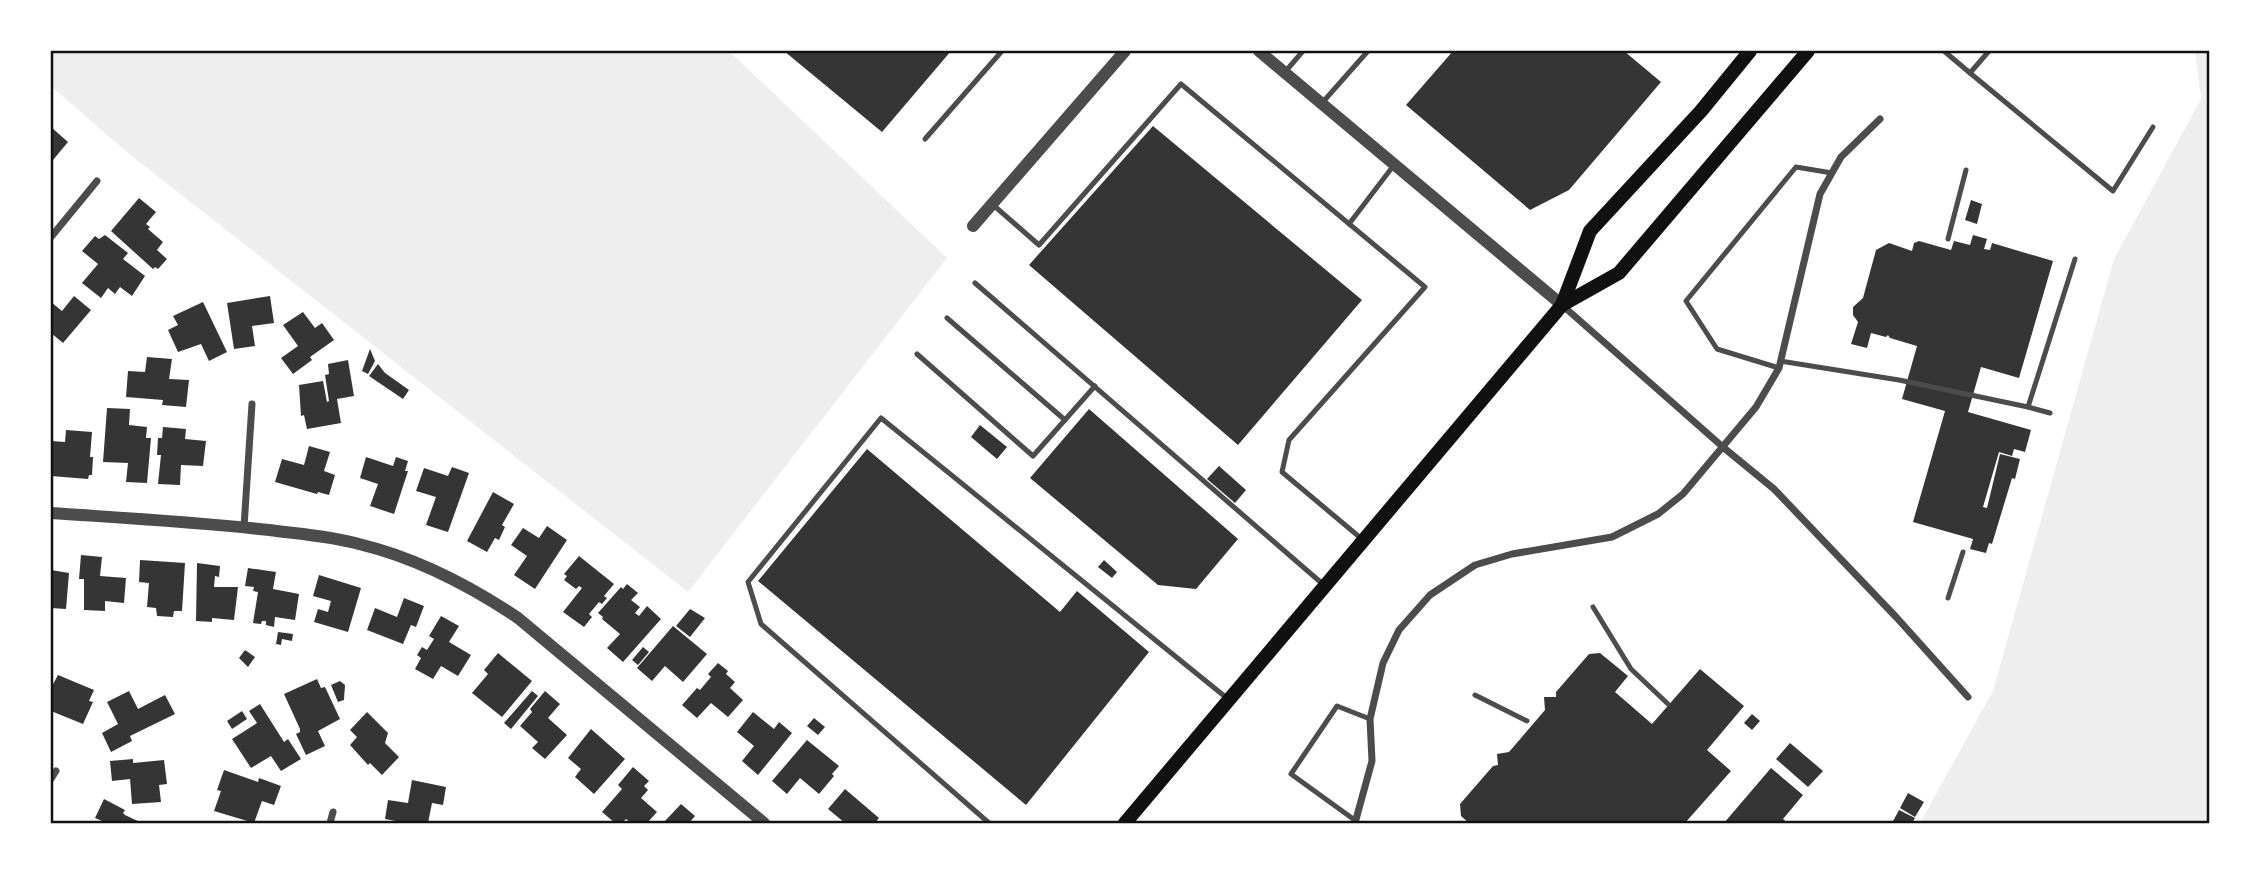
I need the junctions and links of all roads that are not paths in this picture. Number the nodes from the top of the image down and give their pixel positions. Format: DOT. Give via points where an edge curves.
graph roads {
  1 [pos="1002,51"];
  2 [pos="1125,51"];
  3 [pos="1259,51"];
  4 [pos="1303,51"];
  5 [pos="1368,51"];
  6 [pos="1750,51"];
  7 [pos="1808,51"];
  8 [pos="1944,51"];
  9 [pos="1989,51"];
  10 [pos="1285,72"];
  11 [pos="1970,73"];
  12 [pos="1322,103"];
  13 [pos="1880,119"];
  14 [pos="2153,127"];
  15 [pos="925,139"];
  16 [pos="1394,164"];
  17 [pos="1966,170"];
  18 [pos="1832,173"];
  19 [pos="97,181"];
  20 [pos="992,204"];
  21 [pos="1349,224"];
  22 [pos="973,226"];
  23 [pos="51,237"];
  24 [pos="1948,239"];
  25 [pos="2075,259"];
  26 [pos="975,283"];
  27 [pos="1562,305"];
  28 [pos="947,318"];
  29 [pos="917,354"];
  30 [pos="1779,364"];
  31 [pos="1095,386"];
  32 [pos="252,404"];
  33 [pos="2028,407"];
  34 [pos="2050,414"];
  35 [pos="1065,420"];
  36 [pos="1724,448"];
  37 [pos="51,513"];
  38 [pos="244,527"];
  39 [pos="1363,540"];
  40 [pos="1963,552"];
  41 [pos="1325,586"];
  42 [pos="1948,598"];
  43 [pos="1593,607"];
  44 [pos="1475,695"];
  45 [pos="1968,698"];
  46 [pos="1229,700"];
  47 [pos="1668,704"];
  48 [pos="1370,719"];
  49 [pos="1527,722"];
  50 [pos="56,771"];
  51 [pos="51,779"];
  52 [pos="333,812"];
  53 [pos="1356,822"];
  54 [pos="330,823"];
  55 [pos="764,823"];
  56 [pos="989,823"];
  57 [pos="1125,823"];
  1 -- 15 [label="lane"];
  2 -- 20 [label="street"];
  3 -- 10 [label="street"];
  4 -- 10 [label="lane"];
  5 -- 12 [label="lane"];
  6 -- 27 [label="main road" via="1702,111 1590,231"];
  7 -- 27 [label="main road" via="1619,273"];
  8 -- 11 [label="lane"];
  9 -- 11 [label="lane"];
  10 -- 12 [label="street"];
  11 -- 14 [label="lane" via="2113,191"];
  12 -- 16 [label="street"];
  13 -- 18 [label="street" via="1841,156"];
  16 -- 21 [label="lane"];
  16 -- 27 [label="street"];
  17 -- 24 [label="lane"];
  18 -- 30 [label="street" via="1820,194"];
  18 -- 30 [label="lane" via="1796,167 1686,301 1717,349"];
  19 -- 23 [label="street"];
  20 -- 21 [label="lane" via="1039,245 1181,84"];
  20 -- 22 [label="street"];
  21 -- 39 [label="lane" via="1425,287 1289,440 1282,472"];
  25 -- 33 [label="lane"];
  26 -- 31 [label="lane"];
  27 -- 36 [label="street"];
  27 -- 39 [label="main road"];
  28 -- 35 [label="lane"];
  29 -- 35 [label="lane" via="1033,456"];
  30 -- 33 [label="lane" via="1899,380"];
  30 -- 36 [label="street" via="1756,407"];
  31 -- 35 [label="lane"];
  31 -- 41 [label="lane"];
  32 -- 38 [label="street"];
  33 -- 34 [label="lane"];
  36 -- 45 [label="street" via="1774,489"];
  36 -- 48 [label="street" via="1671,505 1628,531 1596,542 1513,554 1475,565 1430,595 1399,630 1383,663"];
  37 -- 38 [label="street"];
  38 -- 55 [label="street" via="358,543 481,593 518,618"];
  39 -- 41 [label="main road"];
  40 -- 42 [label="lane"];
  41 -- 46 [label="main road"];
  43 -- 47 [label="lane" via="1631,669"];
  44 -- 49 [label="lane"];
  46 -- 56 [label="lane" via="881,418 748,582 761,624"];
  46 -- 57 [label="main road"];
  48 -- 53 [label="street" via="1372,761"];
  48 -- 53 [label="lane" via="1337,706 1291,775"];
  50 -- 51 [label="street"];
  52 -- 54 [label="street"];
}
